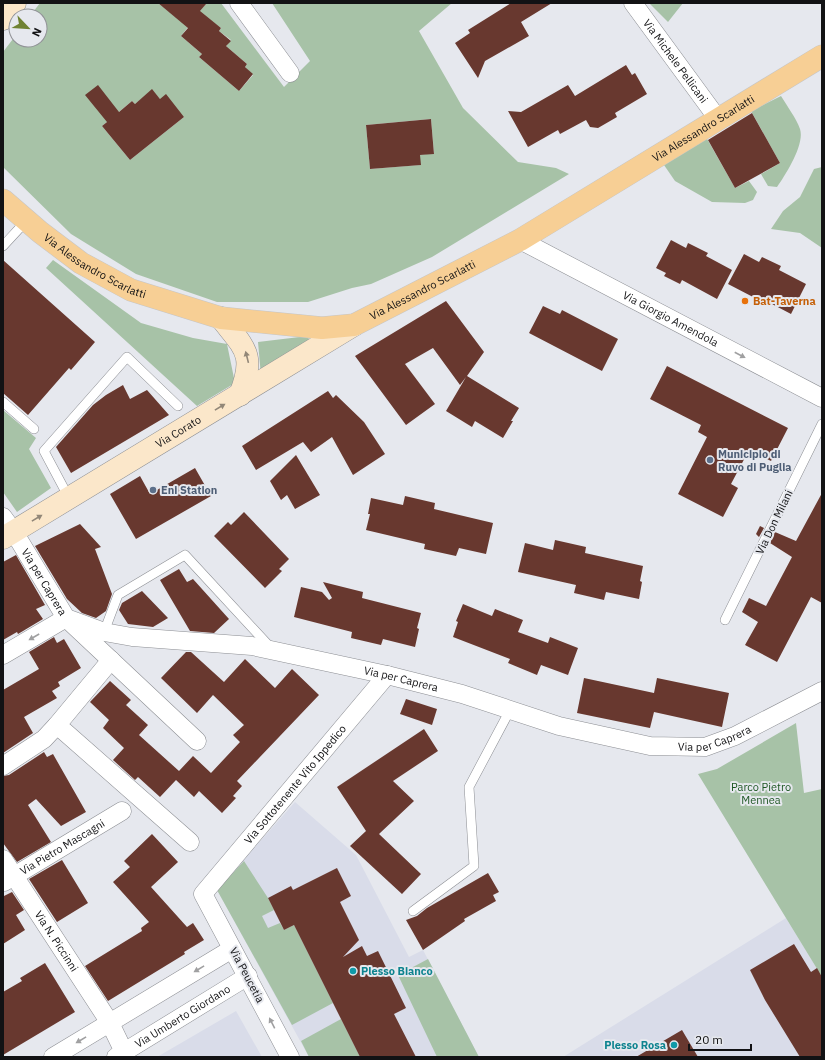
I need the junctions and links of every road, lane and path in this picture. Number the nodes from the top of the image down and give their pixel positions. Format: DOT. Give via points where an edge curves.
graph roads {
  1 [pos="15,3"];
  2 [pos="239,3"];
  3 [pos="633,3"];
  4 [pos="3,19"];
  5 [pos="822,56"];
  6 [pos="290,73"];
  7 [pos="718,119"];
  8 [pos="4,203"];
  9 [pos="27,220"];
  10 [pos="520,240"];
  11 [pos="3,246"];
  12 [pos="221,318"];
  13 [pos="354,325"];
  14 [pos="240,395"];
  15 [pos="822,398"];
  16 [pos="3,402"];
  17 [pos="178,406"];
  18 [pos="822,424"];
  19 [pos="34,429"];
  20 [pos="68,498"];
  21 [pos="7,529"];
  22 [pos="66,618"];
  23 [pos="725,620"];
  24 [pos="104,632"];
  25 [pos="274,651"];
  26 [pos="3,655"];
  27 [pos="111,660"];
  28 [pos="387,675"];
  29 [pos="822,691"];
  30 [pos="510,710"];
  31 [pos="57,725"];
  32 [pos="197,741"];
  33 [pos="3,766"];
  34 [pos="122,811"];
  35 [pos="190,842"];
  36 [pos="3,859"];
  37 [pos="8,879"];
  38 [pos="203,894"];
  39 [pos="413,911"];
  40 [pos="232,948"];
  41 [pos="248,976"];
  42 [pos="110,1023"];
  43 [pos="120,1055"];
  44 [pos="53,1057"];
  45 [pos="290,1057"];
  1 -- 4 [label="main road"];
  2 -- 6 [label="street"];
  3 -- 7 [label="street, Via Michele Pellicani"];
  5 -- 7 [label="main road, Via Alessandro Scarlatti"];
  7 -- 10 [label="main road, Via Alessandro Scarlatti"];
  8 -- 9 [label="main road, Via Alessandro Scarlatti"];
  9 -- 11 [label="lane"];
  9 -- 12 [label="main road, Via Alessandro Scarlatti" via="81,263 131,290"];
  10 -- 13 [label="main road, Via Alessandro Scarlatti"];
  10 -- 15 [label="street, Via Giorgio Amendola, one-way"];
  12 -- 13 [label="main road, Via Alessandro Scarlatti" via="322,328"];
  14 -- 12 [label="main road, one-way" via="249,363 244,347"];
  13 -- 14 [label="main road, Via Corato"];
  20 -- 14 [label="main road, Via Corato, one-way"];
  16 -- 19 [label="lane"];
  17 -- 20 [label="lane" via="127,357 44,451"];
  18 -- 23 [label="lane, Via Don Milani"];
  21 -- 20 [label="main road, Via Corato, one-way"];
  21 -- 22 [label="street, Via per Caprera"];
  22 -- 24 [label="street, Via per Caprera"];
  22 -- 26 [label="street, one-way"];
  22 -- 27 [label="street"];
  24 -- 25 [label="street, Via per Caprera" via="132,638 252,646"];
  24 -- 25 [label="lane" via="118,595 185,555"];
  25 -- 28 [label="street, Via per Caprera"];
  27 -- 31 [label="street"];
  27 -- 32 [label="street"];
  28 -- 30 [label="street, Via per Caprera" via="462,694"];
  28 -- 38 [label="street, Via Sottotenente Vito Ippedico"];
  29 -- 30 [label="street, Via per Caprera" via="735,736 705,747 650,746 559,726"];
  30 -- 39 [label="lane" via="469,787 474,866"];
  31 -- 33 [label="street" via="44,739"];
  31 -- 35 [label="street"];
  34 -- 37 [label="street, Via Pietro Mascagni"];
  36 -- 37 [label="street, Via N. Piccinni"];
  37 -- 42 [label="street, Via N. Piccinni"];
  38 -- 40 [label="street, Via Peucetia"];
  40 -- 41 [label="street, Via Peucetia"];
  40 -- 42 [label="street, one-way"];
  41 -- 43 [label="street, Via Umberto Giordano"];
  45 -- 41 [label="street, Via Peucetia, one-way"];
  42 -- 43 [label="street, Via N. Piccinni"];
  42 -- 44 [label="street, one-way"];
}
